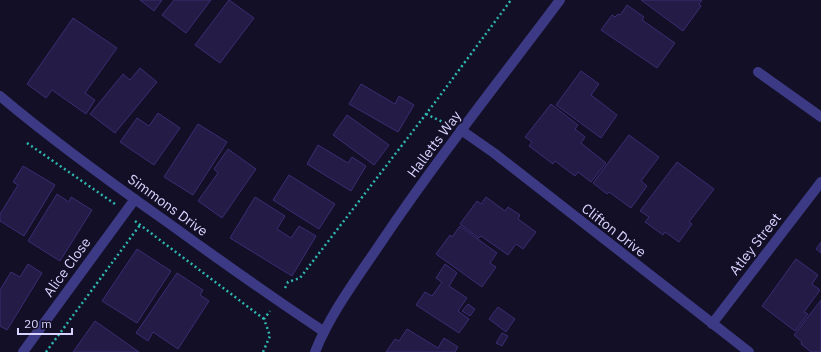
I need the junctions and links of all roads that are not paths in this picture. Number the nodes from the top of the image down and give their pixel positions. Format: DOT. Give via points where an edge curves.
graph roads {
  1 [pos="560,0"];
  2 [pos="758,72"];
  3 [pos="0,96"];
  4 [pos="821,117"];
  5 [pos="461,130"];
  6 [pos="821,182"];
  7 [pos="135,199"];
  8 [pos="712,324"];
  9 [pos="323,331"];
  10 [pos="23,352"];
  11 [pos="315,352"];
  12 [pos="749,352"];
  1 -- 5 [label="street, Halletts Way"];
  2 -- 4 [label="street"];
  3 -- 7 [label="street, Simmons Drive" via="30,122"];
  5 -- 8 [label="street, Clifton Drive"];
  5 -- 9 [label="street, Halletts Way" via="405,207"];
  6 -- 8 [label="street, Atley Street"];
  7 -- 9 [label="street, Simmons Drive"];
  7 -- 10 [label="street, Alice Close"];
  8 -- 12 [label="street, Clifton Drive"];
  9 -- 11 [label="street, Halletts Way"];
}
